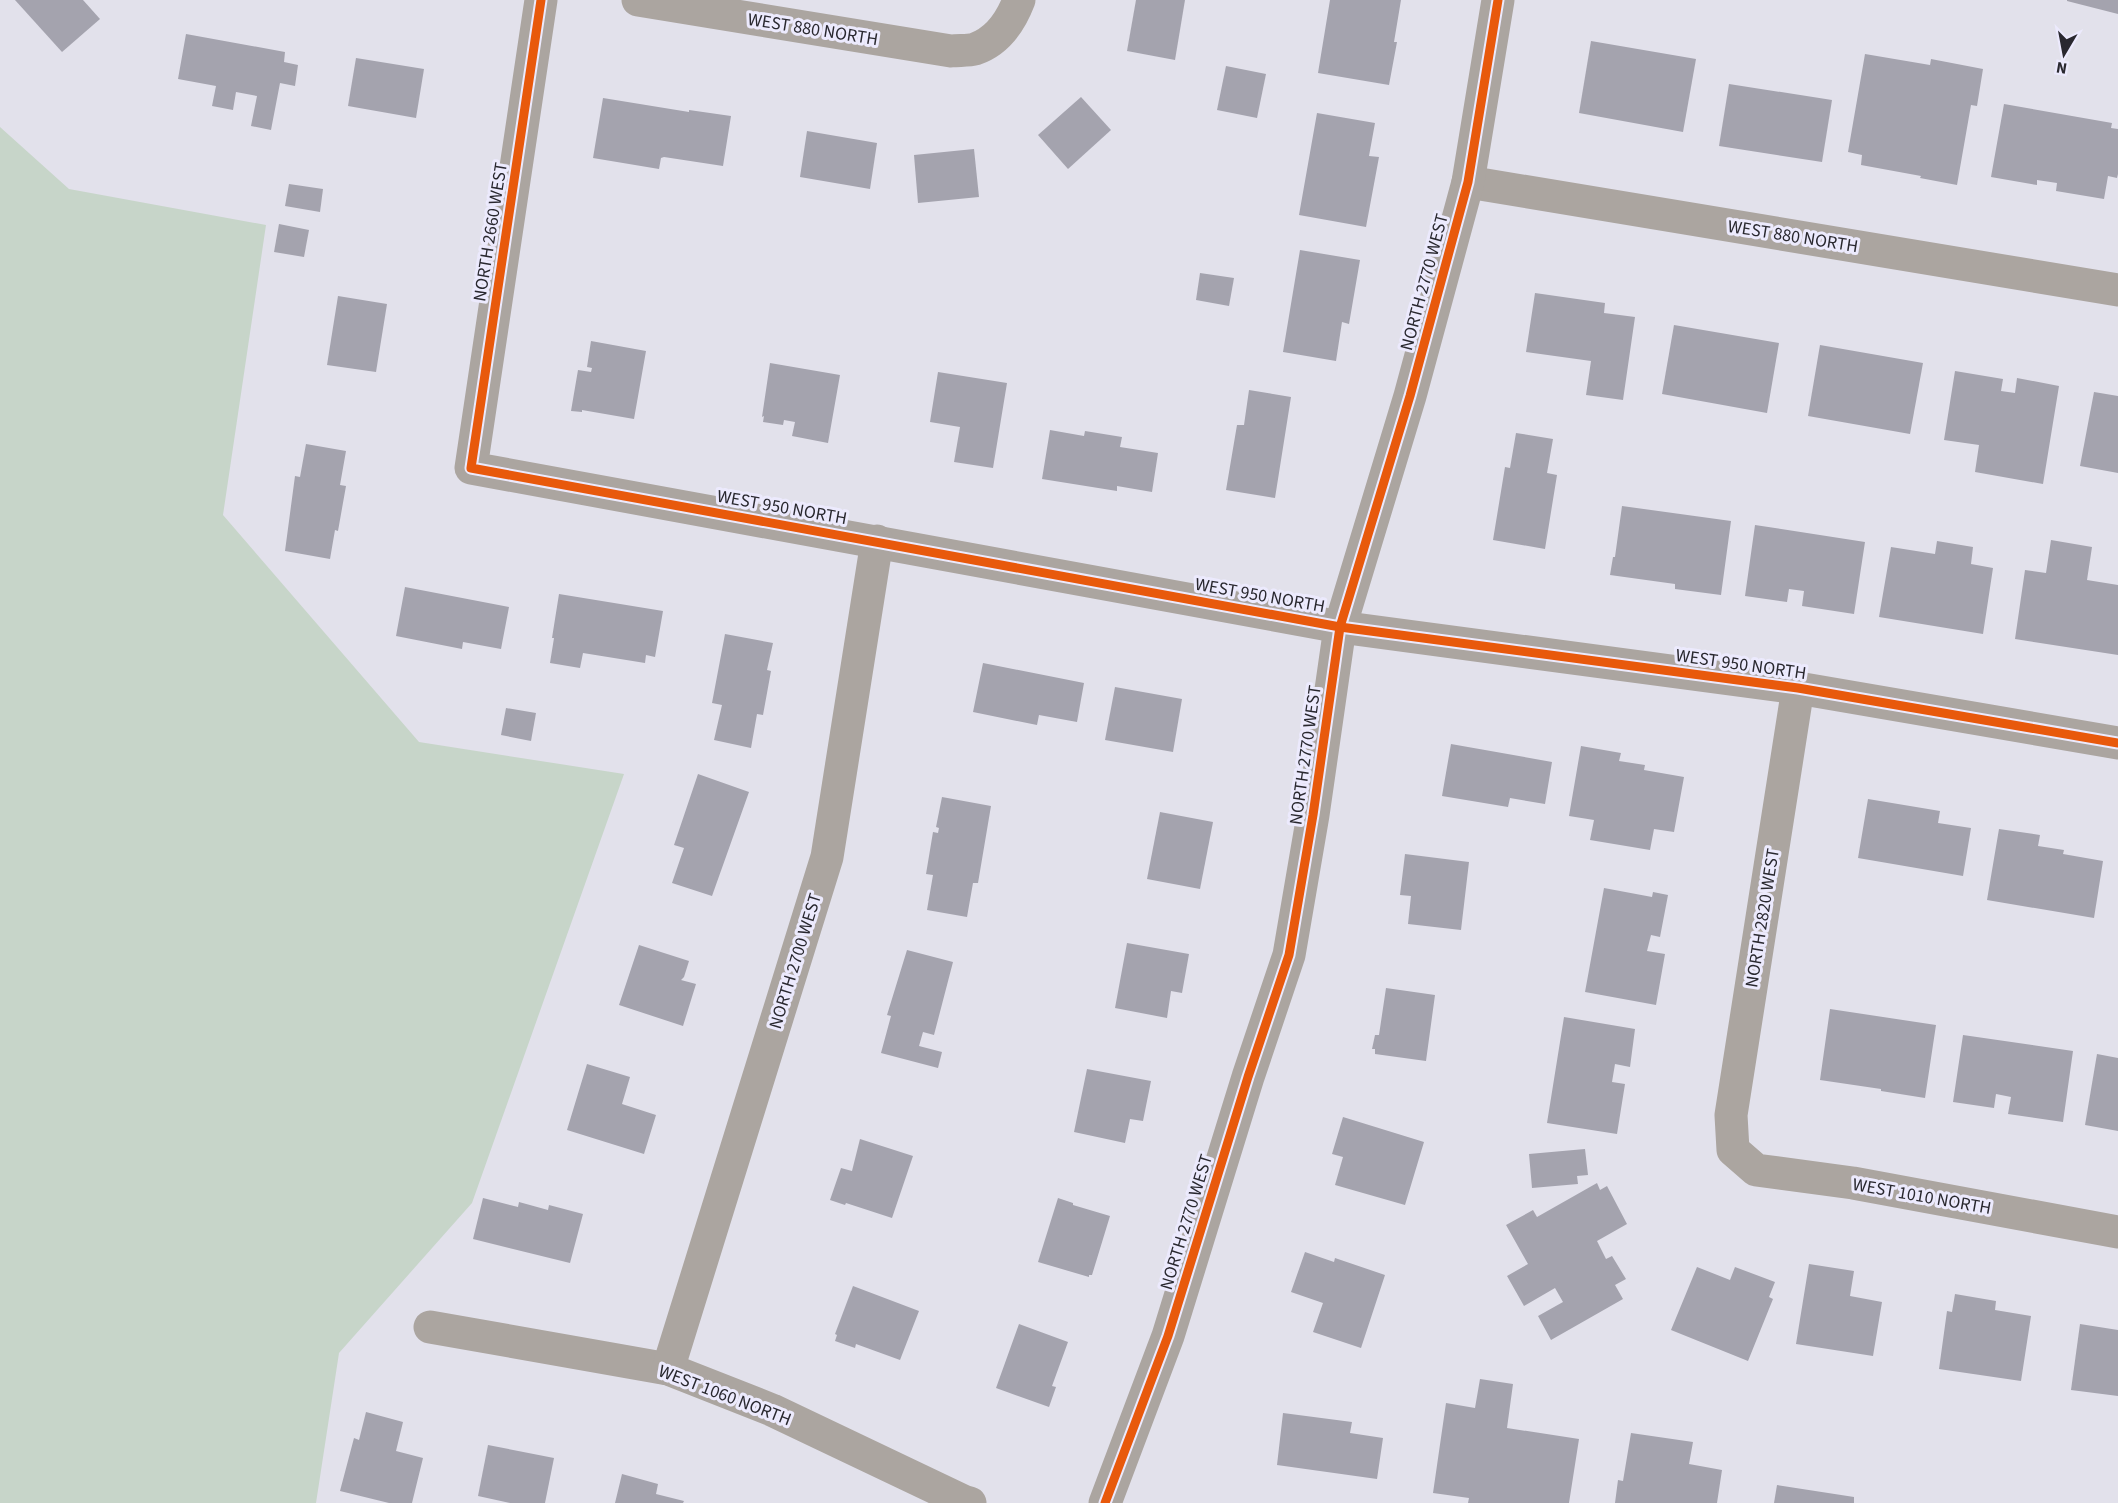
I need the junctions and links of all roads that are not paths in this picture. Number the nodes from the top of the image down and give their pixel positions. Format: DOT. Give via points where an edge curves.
graph roads {
  1 [pos="541,0"];
  2 [pos="638,0"];
  3 [pos="1019,0"];
  4 [pos="1498,0"];
  5 [pos="1468,182"];
  6 [pos="2118,290"];
  7 [pos="471,468"];
  8 [pos="877,541"];
  9 [pos="1340,627"];
  10 [pos="1798,688"];
  11 [pos="2118,742"];
  12 [pos="1733,1150"];
  13 [pos="2118,1232"];
  14 [pos="430,1327"];
  15 [pos="668,1369"];
  16 [pos="970,1503"];
  17 [pos="1105,1503"];
  1 -- 7 [label="street, NORTH 2660 WEST"];
  2 -- 3 [label="street, WEST 880 NORTH" via="951,51 975,49 996,37 1012,18"];
  4 -- 5 [label="street, NORTH 2770 WEST"];
  5 -- 6 [label="street, WEST 880 NORTH"];
  5 -- 9 [label="street, NORTH 2770 WEST" via="1410,396"];
  7 -- 8 [label="street, WEST 950 NORTH"];
  8 -- 9 [label="street, WEST 950 NORTH"];
  8 -- 15 [label="street, NORTH 2700 WEST" via="827,857"];
  9 -- 10 [label="street, WEST 950 NORTH"];
  9 -- 17 [label="street, NORTH 2770 WEST" via="1289,955 1168,1335"];
  10 -- 11 [label="street, WEST 950 NORTH"];
  10 -- 12 [label="street, NORTH 2820 WEST" via="1731,1115"];
  12 -- 13 [label="street, WEST 1010 NORTH" via="1756,1170 1853,1183"];
  14 -- 15 [label="street, WEST 1060 NORTH"];
  15 -- 16 [label="street, WEST 1060 NORTH" via="772,1410"];
}
